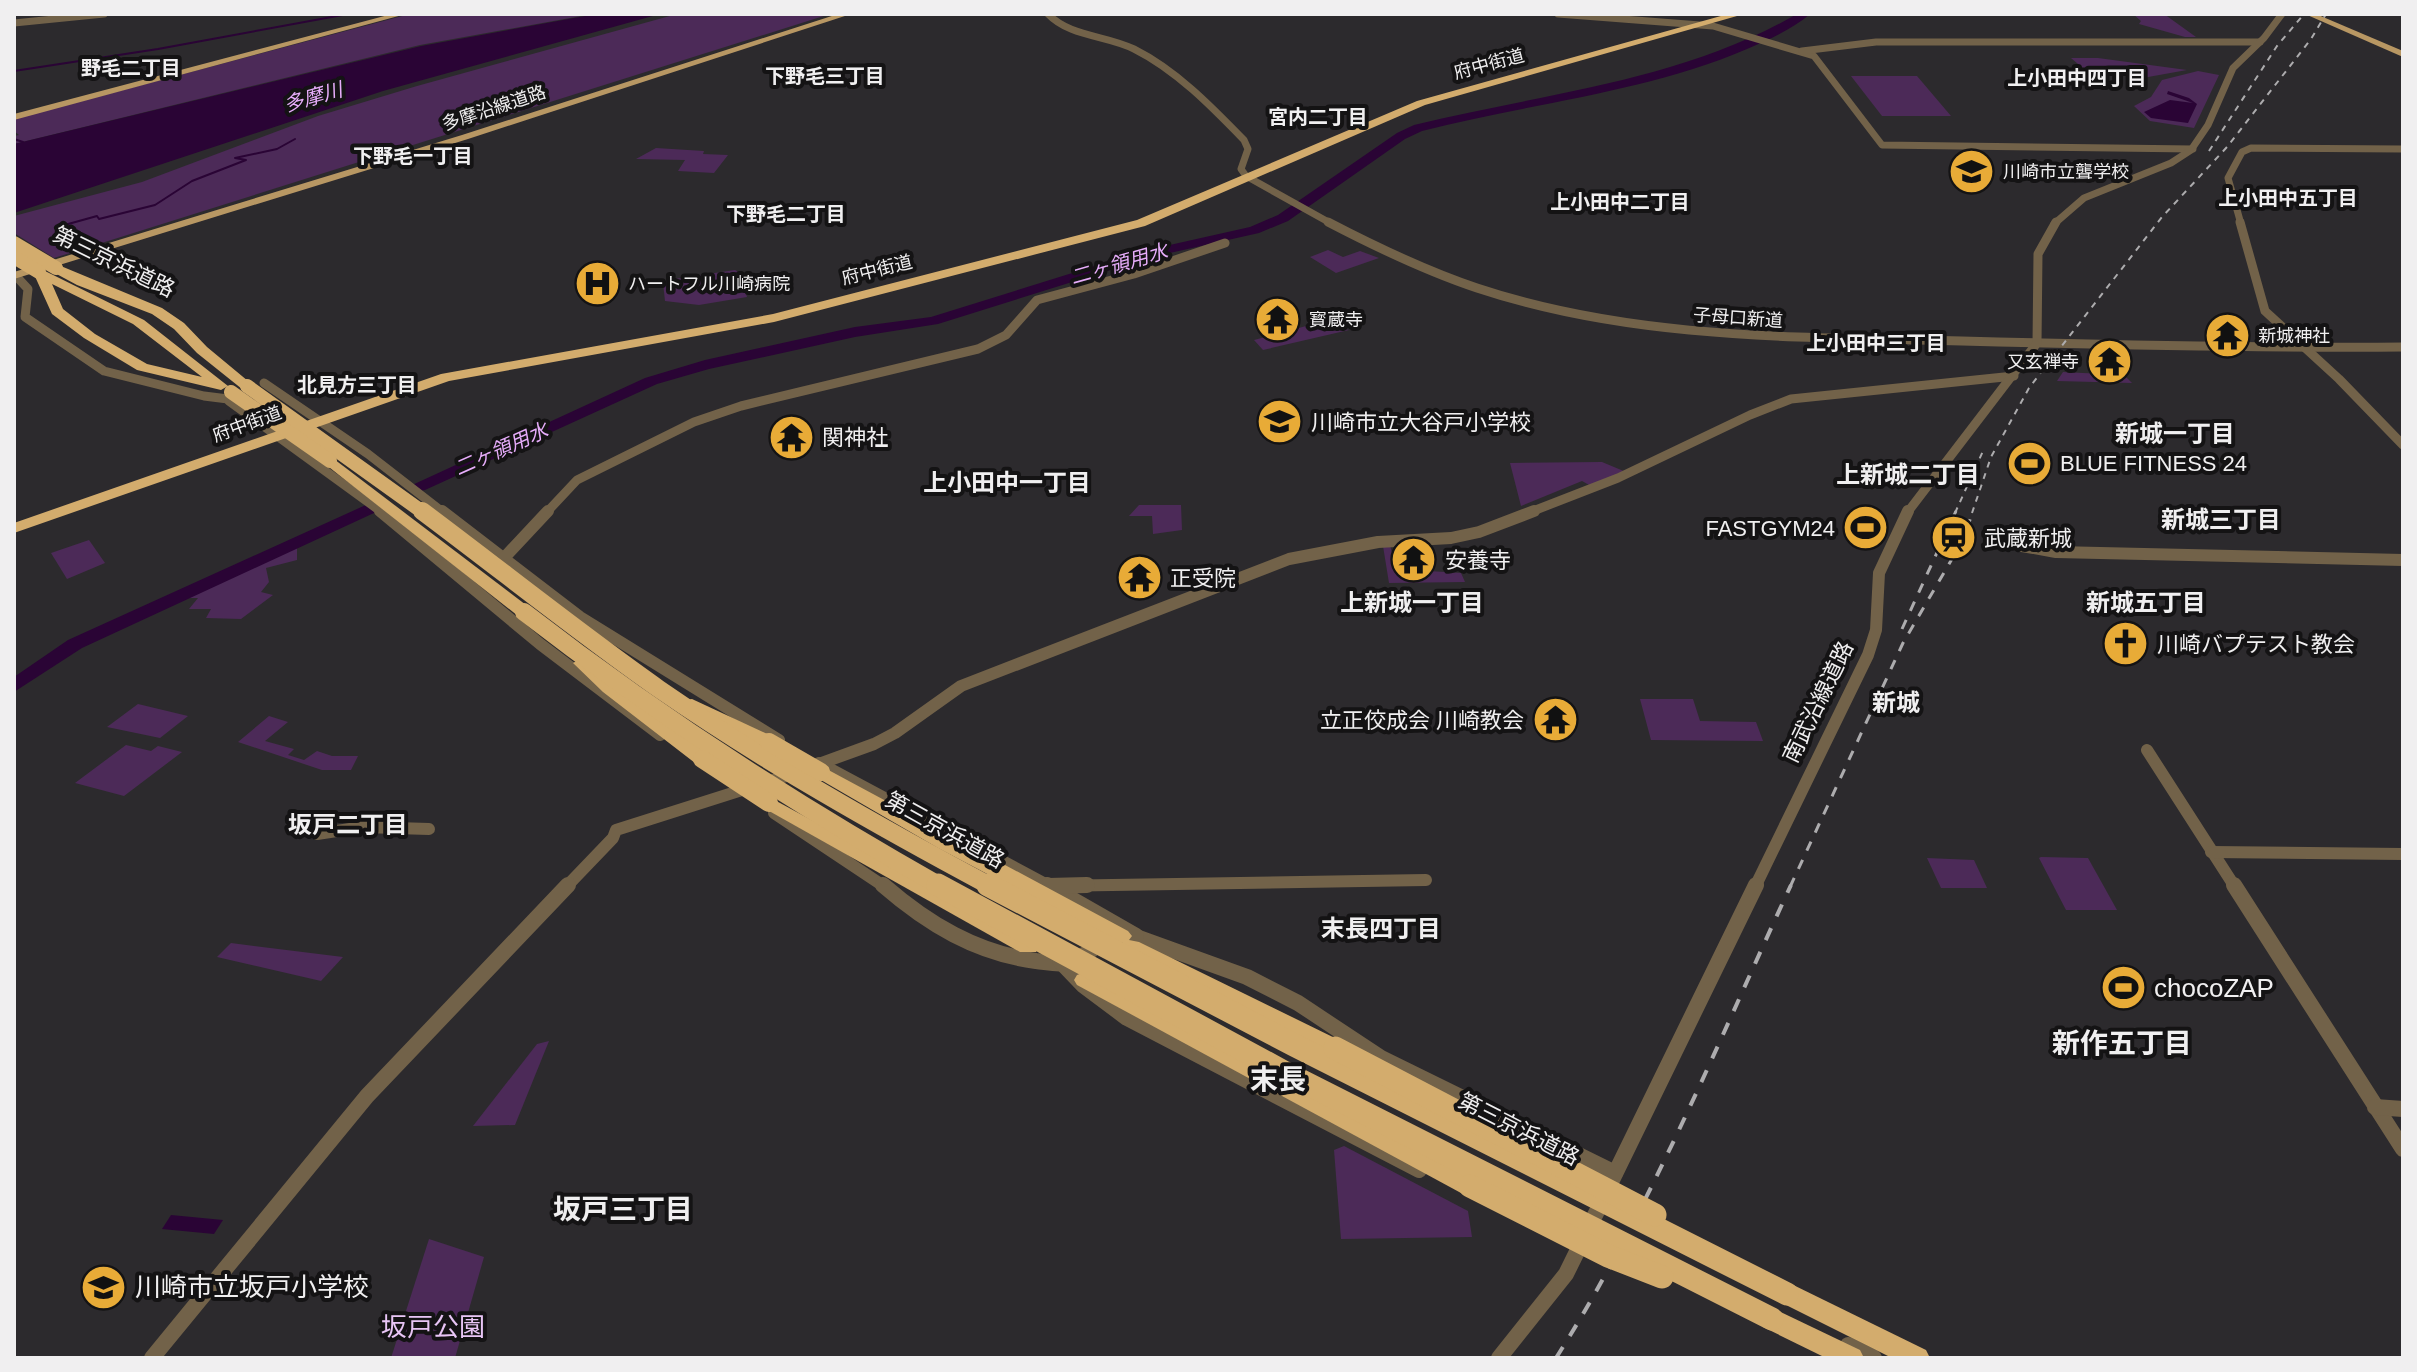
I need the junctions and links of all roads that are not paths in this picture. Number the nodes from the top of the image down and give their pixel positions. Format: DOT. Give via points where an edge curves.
graph roads {
  1 [pos="104,14"];
  2 [pos="402,14"];
  3 [pos="847,14"];
  4 [pos="1048,14"];
  5 [pos="1558,14"];
  6 [pos="1739,14"];
  7 [pos="2282,14"];
  8 [pos="2309,14"];
  9 [pos="14,23"];
  10 [pos="1706,25"];
  11 [pos="2260,42"];
  12 [pos="1799,52"];
  13 [pos="2403,54"];
  14 [pos="14,117"];
  15 [pos="2193,149"];
  16 [pos="2403,149"];
  17 [pos="1246,176"];
  18 [pos="14,243"];
  19 [pos="1225,243"];
  20 [pos="14,257"];
  21 [pos="41,273"];
  22 [pos="15,276"];
  23 [pos="2037,343"];
  24 [pos="2306,347"];
  25 [pos="2403,347"];
  26 [pos="2014,376"];
  27 [pos="236,391"];
  28 [pos="319,420"];
  29 [pos="296,428"];
  30 [pos="277,435"];
  31 [pos="2403,445"];
  32 [pos="14,528"];
  33 [pos="2022,546"];
  34 [pos="504,558"];
  35 [pos="2403,560"];
  36 [pos="564,644"];
  37 [pos="664,691"];
  38 [pos="2147,750"];
  39 [pos="821,764"];
  40 [pos="779,779"];
  41 [pos="739,791"];
  42 [pos="429,829"];
  43 [pos="317,834"];
  44 [pos="2211,852"];
  45 [pos="2403,854"];
  46 [pos="1426,880"];
  47 [pos="1045,886"];
  48 [pos="1082,918"];
  49 [pos="1034,941"];
  50 [pos="1130,941"];
  51 [pos="1062,964"];
  52 [pos="1089,970"];
  53 [pos="2375,1107"];
  54 [pos="2403,1109"];
  55 [pos="2403,1149"];
  56 [pos="1493,1162"];
  57 [pos="1615,1173"];
  58 [pos="1580,1248"];
  59 [pos="1779,1306"];
  60 [pos="152,1358"];
  61 [pos="1499,1358"];
  62 [pos="1851,1358"];
  63 [pos="1874,1358"];
  64 [pos="1900,1358"];
  65 [pos="1917,1358"];
  1 -- 9 [label="street"];
  2 -- 14 [label="main road"];
  3 -- 22 [label="main road, 多摩沿線道路"];
  4 -- 17 [label="street" via="1059,25 1131,47 1174,73 1244,140 1248,149 1241,169"];
  5 -- 10 [label="street"];
  6 -- 10 [label="highway, 府中街道"];
  7 -- 11 [label="street"];
  8 -- 13 [label="main road"];
  10 -- 12 [label="street"];
  10 -- 17 [label="highway, 府中街道" via="1421,103"];
  11 -- 12 [label="street" via="1876,42"];
  11 -- 15 [label="street" via="2232,70"];
  12 -- 15 [label="street" via="1815,56 1882,145"];
  15 -- 23 [label="street" via="2084,198 2050,229 2038,254"];
  16 -- 24 [label="street" via="2251,148 2231,168 2228,178 2265,311"];
  17 -- 23 [label="street, 子母口新道" via="1417,267 1494,293 1609,319 1750,335"];
  17 -- 28 [label="highway, 府中街道" via="1126,227 745,324 463,373"];
  18 -- 27 [label="highway, 第三京浜道路, bridge" via="82,282 157,311 179,326"];
  19 -- 34 [label="street" via="1134,274 1045,296 1030,305 1006,335 978,349 694,422 577,480"];
  20 -- 21 [label="highway, 第三京浜道路, bridge"];
  21 -- 27 [label="highway, 第三京浜道路" via="136,322"];
  21 -- 27 [label="highway" via="57,311 142,367"];
  22 -- 27 [label="street" via="28,289 25,317 104,371"];
  23 -- 24 [label="street, 子母口新道"];
  23 -- 26 [label="street, 南武沿線道路"];
  24 -- 25 [label="street, 子母口新道"];
  24 -- 31 [label="street"];
  26 -- 39 [label="street" via="1791,399 1618,478 1479,532 1378,542 1254,571 961,686 895,733"];
  26 -- 57 [label="street, 南武沿線道路" via="1922,487 1896,533 1879,573 1876,630 1868,655"];
  27 -- 28 [label="street"];
  27 -- 29 [label="street"];
  27 -- 30 [label="street"];
  27 -- 36 [label="highway, 第三京浜道路, bridge"];
  27 -- 37 [label="highway, 第三京浜道路, bridge" via="408,497"];
  28 -- 29 [label="highway, 府中街道"];
  28 -- 34 [label="street"];
  29 -- 30 [label="highway, 府中街道"];
  29 -- 40 [label="street" via="573,643 701,736"];
  30 -- 32 [label="highway, 府中街道"];
  30 -- 41 [label="street" via="377,508 575,672"];
  33 -- 35 [label="street" via="2056,552"];
  34 -- 39 [label="street" via="580,617"];
  36 -- 49 [label="highway, bridge" via="609,688 769,803"];
  36 -- 59 [label="highway, 第三京浜道路, bridge" via="779,793 995,918 1447,1157"];
  37 -- 48 [label="highway, bridge" via="769,742"];
  37 -- 59 [label="highway, 第三京浜道路, bridge" via="810,785 1018,903 1501,1151"];
  38 -- 44 [label="street"];
  39 -- 40 [label="street"];
  39 -- 47 [label="street"];
  40 -- 41 [label="street"];
  40 -- 49 [label="street"];
  40 -- 52 [label="street" via="903,845"];
  41 -- 51 [label="street" via="962,940 1009,957"];
  41 -- 60 [label="street" via="616,830 357,1106"];
  42 -- 43 [label="street" via="363,827"];
  44 -- 45 [label="street"];
  44 -- 53 [label="street"];
  46 -- 47 [label="street"];
  47 -- 50 [label="street" via="1121,925"];
  48 -- 50 [label="highway"];
  48 -- 52 [label="highway" via="1094,934"];
  49 -- 51 [label="street"];
  49 -- 52 [label="street"];
  50 -- 52 [label="street" via="1100,940"];
  50 -- 57 [label="street" via="1259,983 1381,1058"];
  50 -- 59 [label="highway, bridge" via="1665,1220"];
  51 -- 52 [label="street"];
  51 -- 52 [label="street"];
  52 -- 56 [label="street"];
  52 -- 58 [label="street" via="1127,1018"];
  52 -- 59 [label="highway, bridge" via="1290,1090 1608,1256"];
  53 -- 54 [label="street"];
  53 -- 55 [label="street"];
  57 -- 58 [label="street, 南武沿線道路"];
  58 -- 61 [label="street, 南武沿線道路" via="1566,1274"];
  59 -- 62 [label="highway, 第三京浜道路"];
  59 -- 63 [label="street"];
  59 -- 64 [label="street"];
  59 -- 65 [label="highway, 第三京浜道路"];
}
